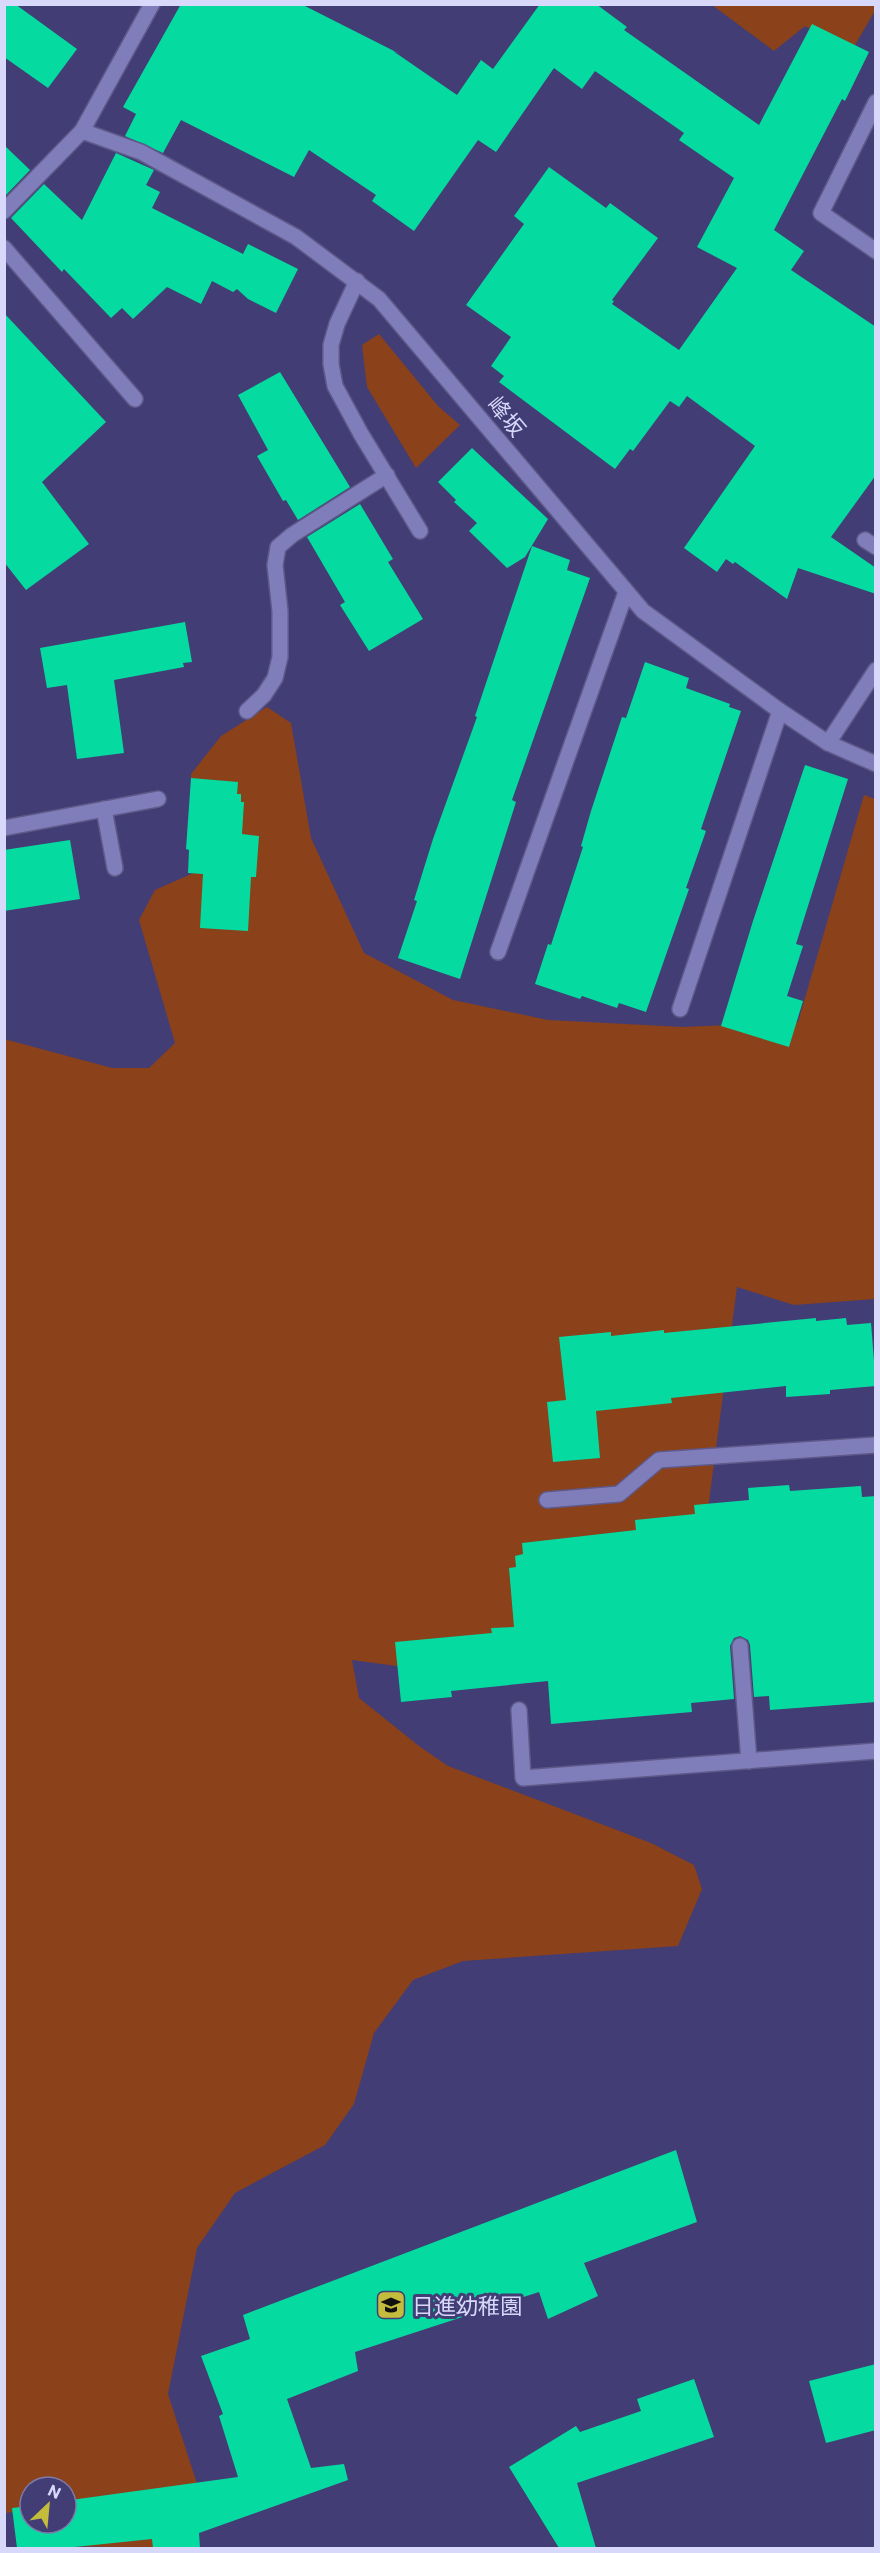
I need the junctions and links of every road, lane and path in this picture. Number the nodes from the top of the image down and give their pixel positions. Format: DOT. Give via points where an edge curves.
graph roads {
  1 [pos="152,4"];
  2 [pos="876,102"];
  3 [pos="82,131"];
  4 [pos="4,211"];
  5 [pos="4,248"];
  6 [pos="876,251"];
  7 [pos="357,281"];
  8 [pos="135,399"];
  9 [pos="387,475"];
  10 [pos="420,531"];
  11 [pos="626,592"];
  12 [pos="876,670"];
  13 [pos="247,711"];
  14 [pos="780,711"];
  15 [pos="828,742"];
  16 [pos="876,764"];
  17 [pos="158,799"];
  18 [pos="104,809"];
  19 [pos="4,828"];
  20 [pos="115,868"];
  21 [pos="498,952"];
  22 [pos="680,1009"];
  23 [pos="876,1445"];
  24 [pos="548,1500"];
  25 [pos="740,1646"];
  26 [pos="519,1710"];
  27 [pos="876,1751"];
  28 [pos="749,1761"];
  1 -- 3 [label="street"];
  2 -- 6 [label="street" via="821,213"];
  3 -- 4 [label="street"];
  3 -- 7 [label="street, 峰坂" via="141,152 296,237"];
  5 -- 8 [label="street"];
  7 -- 9 [label="street" via="337,324 331,364 335,386"];
  7 -- 11 [label="street, 峰坂" via="379,299"];
  9 -- 10 [label="street"];
  9 -- 13 [label="street" via="278,547 275,565 280,657 275,678"];
  11 -- 14 [label="street, 峰坂" via="643,611"];
  11 -- 21 [label="street"];
  12 -- 15 [label="street"];
  14 -- 15 [label="street, 峰坂"];
  14 -- 22 [label="street"];
  15 -- 16 [label="street, 峰坂"];
  17 -- 18 [label="street"];
  18 -- 19 [label="street"];
  18 -- 20 [label="street"];
  23 -- 24 [label="street" via="659,1460 619,1494"];
  25 -- 28 [label="street"];
  26 -- 28 [label="street" via="523,1778"];
  27 -- 28 [label="street"];
}
